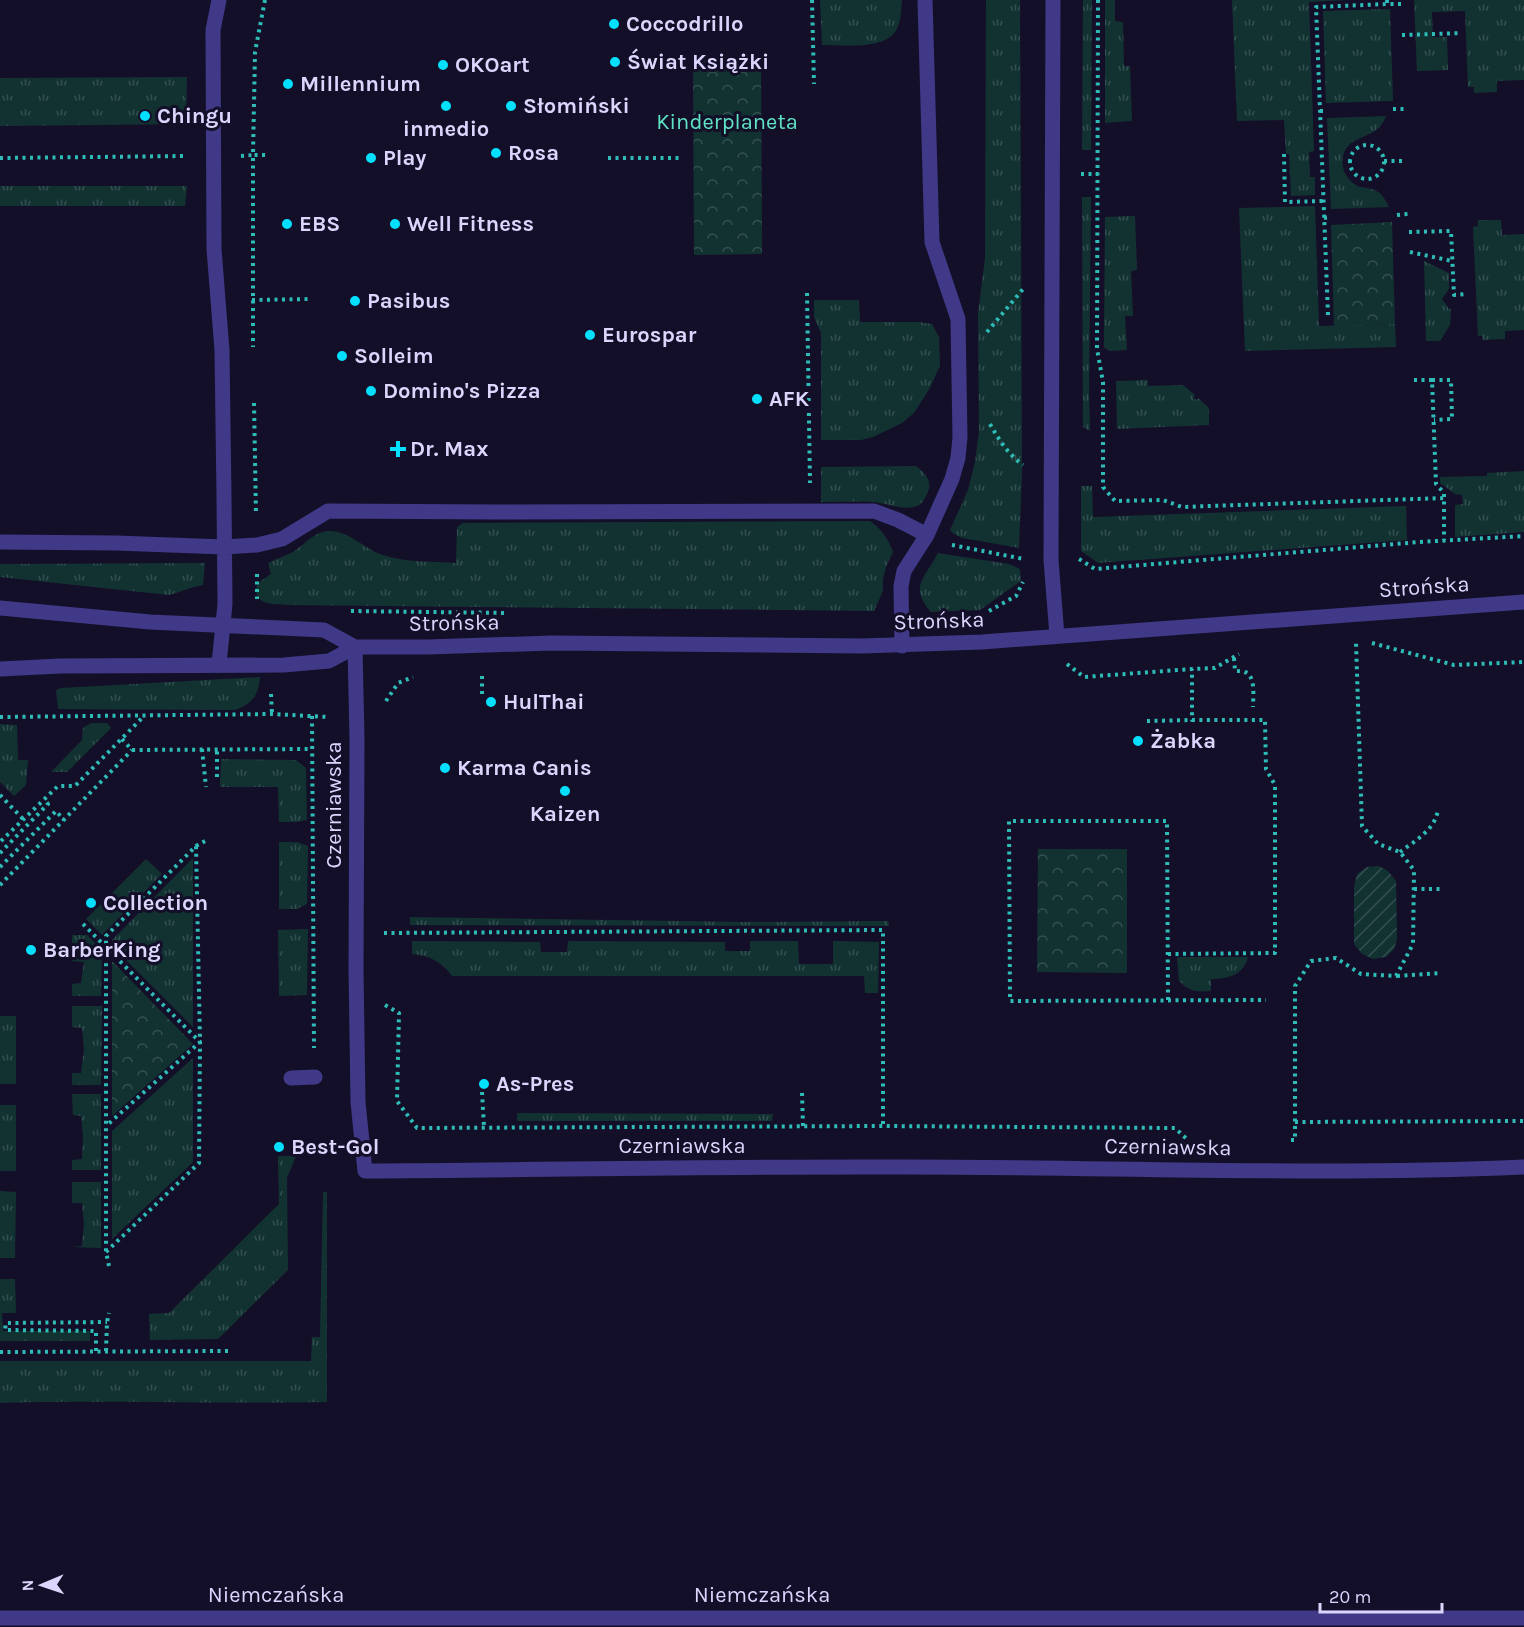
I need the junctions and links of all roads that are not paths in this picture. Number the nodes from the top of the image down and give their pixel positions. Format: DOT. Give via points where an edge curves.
graph roads {
  1 [pos="219,0"];
  2 [pos="925,0"];
  3 [pos="1053,0"];
  4 [pos="927,535"];
  5 [pos="0,542"];
  6 [pos="224,547"];
  7 [pos="1524,602"];
  8 [pos="0,608"];
  9 [pos="223,626"];
  10 [pos="1057,636"];
  11 [pos="355,646"];
  12 [pos="902,646"];
  13 [pos="219,664"];
  14 [pos="0,669"];
  15 [pos="315,1077"];
  16 [pos="291,1078"];
  17 [pos="1524,1167"];
  18 [pos="0,1618"];
  19 [pos="1524,1618"];
  1 -- 6 [label="street" via="213,30 214,249 222,350"];
  2 -- 4 [label="street" via="932,242 958,319 960,436 952,479"];
  3 -- 10 [label="street" via="1051,560"];
  4 -- 6 [label="street" via="874,511 328,511 282,539"];
  4 -- 12 [label="street" via="904,571"];
  5 -- 6 [label="street"];
  6 -- 9 [label="street"];
  7 -- 10 [label="street, Strońska"];
  8 -- 9 [label="street, Strońska"];
  9 -- 11 [label="street, Strońska" via="324,630"];
  9 -- 13 [label="street"];
  10 -- 12 [label="street, Strońska"];
  11 -- 12 [label="street, Strońska"];
  11 -- 13 [label="street" via="329,662"];
  11 -- 17 [label="street, Czerniawska" via="358,1102 365,1171 906,1167 1443,1171"];
  13 -- 14 [label="street"];
  15 -- 16 [label="street"];
  18 -- 19 [label="street, Niemczańska"];
}
